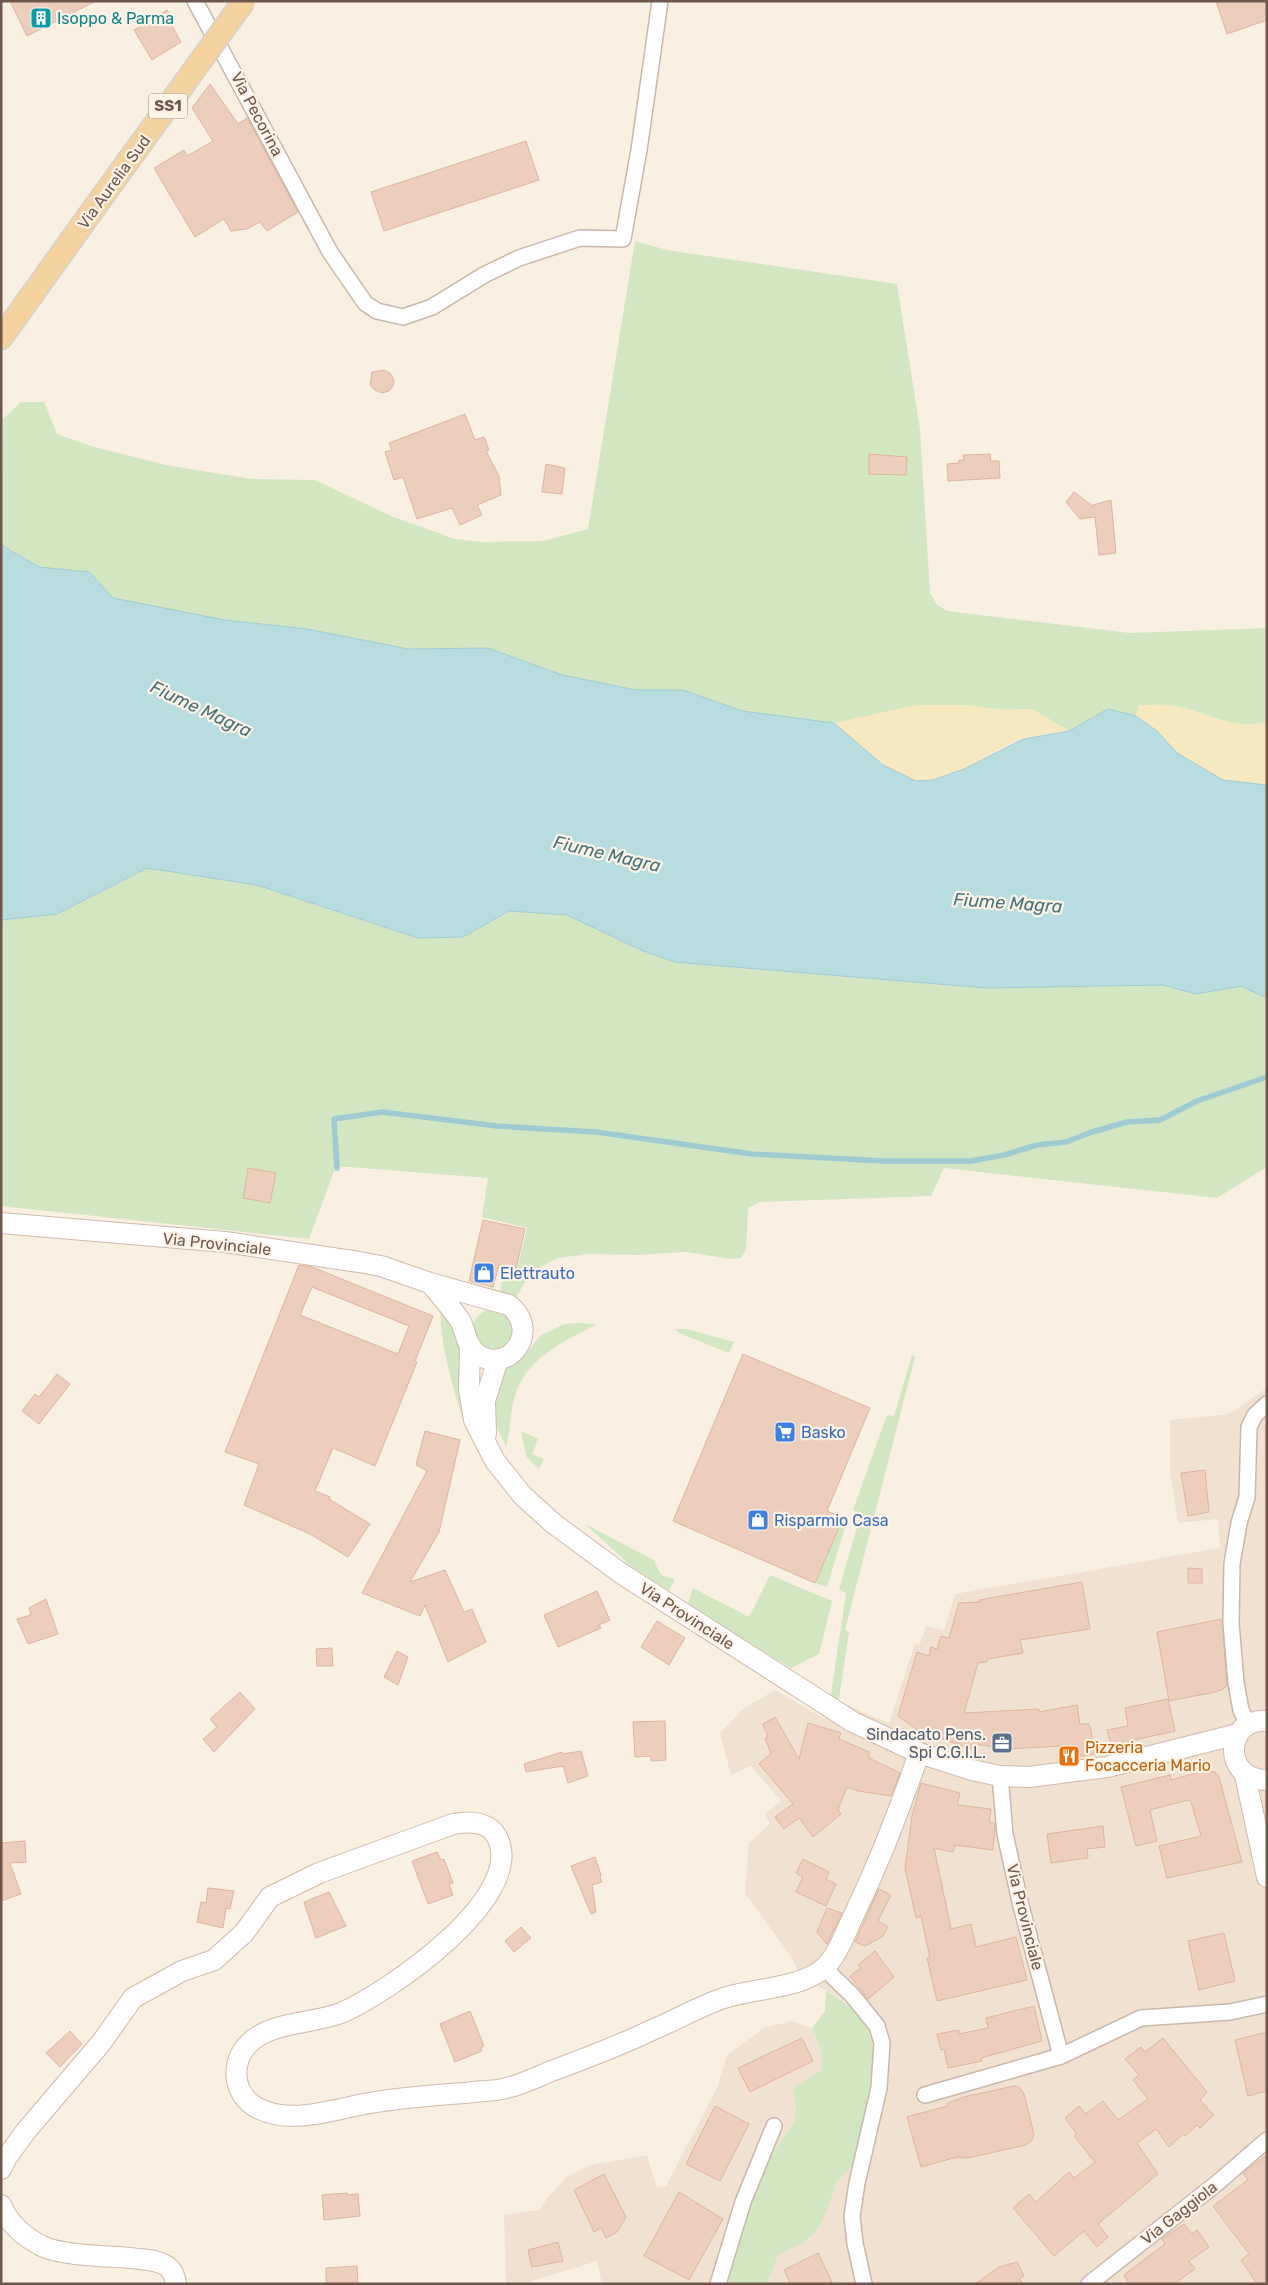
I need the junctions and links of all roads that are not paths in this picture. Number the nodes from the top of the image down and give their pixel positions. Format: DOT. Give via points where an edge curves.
graph roads {
  1 [pos="195,1"];
  2 [pos="244,1"];
  3 [pos="660,1"];
  4 [pos="1,338"];
  5 [pos="1,1223"];
  6 [pos="430,1283"];
  7 [pos="494,1300"];
  8 [pos="467,1340"];
  9 [pos="498,1359"];
  10 [pos="1267,1404"];
  11 [pos="486,1443"];
  12 [pos="1251,1727"];
  13 [pos="1187,1747"];
  14 [pos="919,1752"];
  15 [pos="1234,1757"];
  16 [pos="1245,1774"];
  17 [pos="1000,1776"];
  18 [pos="1267,1780"];
  19 [pos="1267,1800"];
  20 [pos="1258,1829"];
  21 [pos="1267,1877"];
  22 [pos="824,1968"];
  23 [pos="1267,2004"];
  24 [pos="1061,2056"];
  25 [pos="925,2095"];
  26 [pos="774,2126"];
  27 [pos="1267,2140"];
  28 [pos="1,2169"];
  29 [pos="1,2206"];
  30 [pos="176,2284"];
  31 [pos="718,2284"];
  32 [pos="864,2284"];
  33 [pos="1089,2284"];
  1 -- 3 [label="street, Via Pecorina" via="330,252 365,303 387,315 403,318 432,307 519,258 580,238 623,239"];
  2 -- 4 [label="main road, Via Aurelia Sud / SS1, bridge"];
  5 -- 6 [label="street, Via Provinciale" via="225,1242 381,1266"];
  6 -- 7 [label="street, Via Provinciale"];
  6 -- 8 [label="street" via="449,1305"];
  7 -- 8 [label="street" via="476,1307 469,1314"];
  7 -- 9 [label="street, Via Provinciale" via="509,1304 516,1310 523,1327 520,1344"];
  8 -- 9 [label="street" via="479,1355"];
  8 -- 11 [label="street" via="470,1402 474,1420"];
  9 -- 11 [label="street, Via Provinciale" via="485,1401"];
  10 -- 12 [label="street" via="1255,1415 1249,1427 1247,1498 1232,1564 1231,1623 1236,1682 1241,1710"];
  11 -- 14 [label="street, Via Provinciale" via="495,1461 523,1496 554,1524 622,1574 853,1722"];
  12 -- 13 [label="street"];
  12 -- 15 [label="street" via="1234,1745"];
  13 -- 15 [label="street, Via Provinciale"];
  13 -- 17 [label="street, Via Provinciale" via="1069,1772 1029,1777"];
  14 -- 17 [label="street, Via Provinciale"];
  14 -- 22 [label="street" via="900,1811 870,1882"];
  15 -- 16 [label="street"];
  16 -- 18 [label="street"];
  16 -- 20 [label="street"];
  17 -- 24 [label="street, Via Provinciale" via="1005,1834"];
  19 -- 20 [label="street"];
  20 -- 21 [label="street"];
  22 -- 28 [label="street" via="798,1981 723,1998 617,2046 507,2088 377,2102 294,2116 276,2115 252,2104 237,2084 236,2067 240,2054 254,2038 279,2028 340,2013 369,1998 417,1967 483,1904 495,1881 501,1846 494,1830 488,1826 468,1821 453,1824 319,1873 270,1897 244,1933 214,1960 182,1971 133,1998 101,2043 26,2131"];
  22 -- 32 [label="street" via="877,2026 882,2043 879,2088 852,2216"];
  23 -- 24 [label="street" via="1230,2012 1141,2018"];
  24 -- 25 [label="street"];
  26 -- 31 [label="street" via="743,2202"];
  27 -- 33 [label="street, Via Gaggiola"];
  29 -- 30 [label="street" via="16,2228 45,2247 151,2260 166,2266 175,2276"];
}
